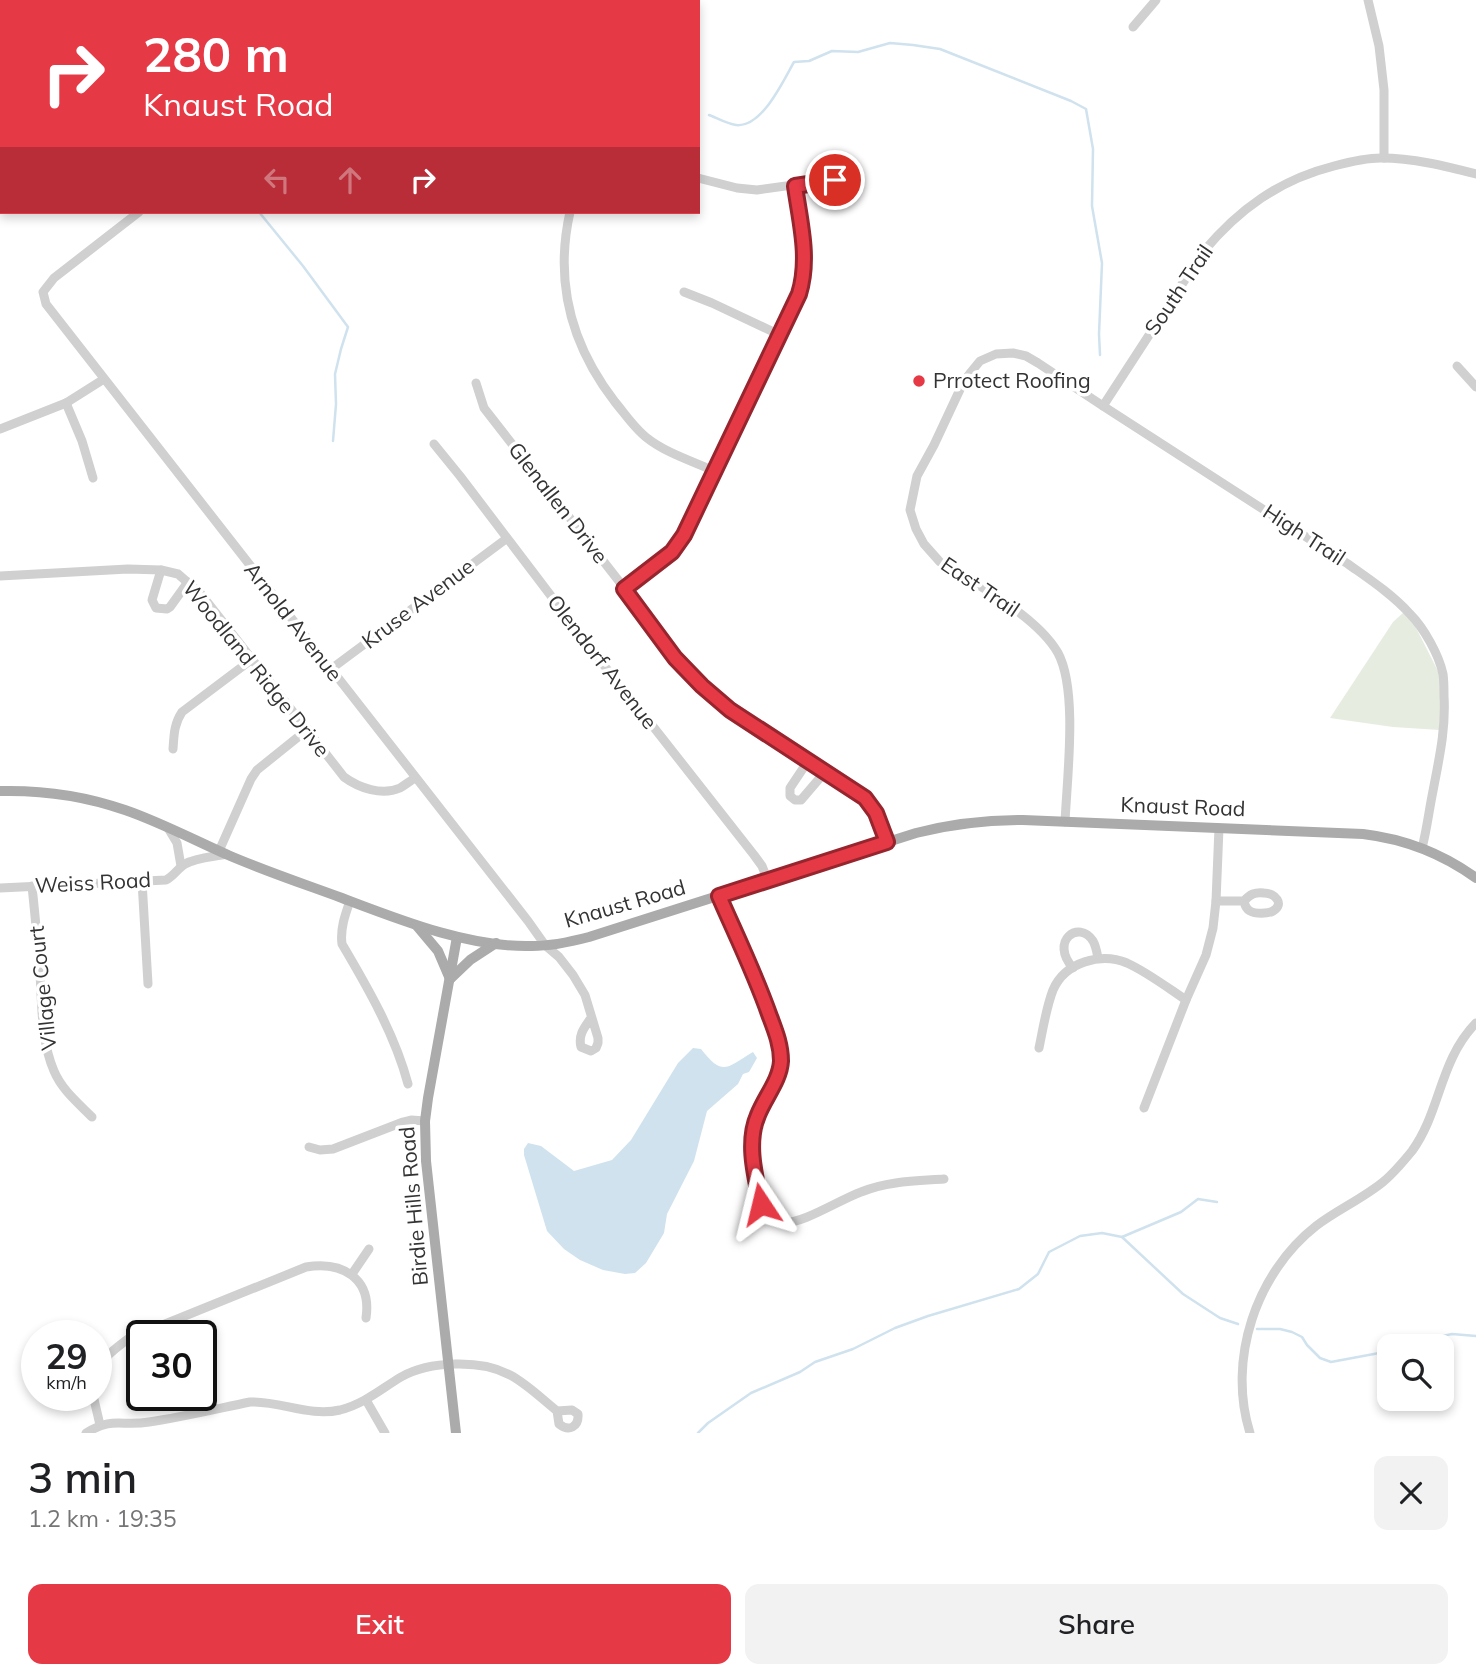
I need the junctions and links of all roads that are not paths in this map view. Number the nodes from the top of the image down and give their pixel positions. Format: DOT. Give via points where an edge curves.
graph roads {
  1 [pos="1156,0"];
  2 [pos="1368,0"];
  3 [pos="1133,27"];
  4 [pos="1384,158"];
  5 [pos="1476,174"];
  6 [pos="851,177"];
  7 [pos="700,178"];
  8 [pos="795,186"];
  9 [pos="136,214"];
  10 [pos="570,214"];
  11 [pos="684,292"];
  12 [pos="780,335"];
  13 [pos="980,361"];
  14 [pos="1457,366"];
  15 [pos="104,379"];
  16 [pos="476,383"];
  17 [pos="1476,387"];
  18 [pos="66,403"];
  19 [pos="1103,406"];
  20 [pos="0,429"];
  21 [pos="434,444"];
  22 [pos="714,471"];
  23 [pos="93,478"];
  24 [pos="506,539"];
  25 [pos="161,570"];
  26 [pos="0,576"];
  27 [pos="188,582"];
  28 [pos="624,589"];
  29 [pos="251,660"];
  30 [pos="331,670"];
  31 [pos="308,729"];
  32 [pos="173,749"];
  33 [pos="808,761"];
  34 [pos="825,772"];
  35 [pos="415,778"];
  36 [pos="0,791"];
  37 [pos="1065,822"];
  38 [pos="168,828"];
  39 [pos="1219,828"];
  40 [pos="887,842"];
  41 [pos="1422,848"];
  42 [pos="223,853"];
  43 [pos="181,866"];
  44 [pos="1476,878"];
  45 [pos="142,881"];
  46 [pos="768,881"];
  47 [pos="32,886"];
  48 [pos="0,888"];
  49 [pos="719,896"];
  50 [pos="350,901"];
  51 [pos="1216,901"];
  52 [pos="1244,901"];
  53 [pos="415,924"];
  54 [pos="457,937"];
  55 [pos="496,943"];
  56 [pos="545,945"];
  57 [pos="1098,958"];
  58 [pos="1073,968"];
  59 [pos="450,979"];
  60 [pos="148,984"];
  61 [pos="1186,1000"];
  62 [pos="591,1018"];
  63 [pos="1476,1023"];
  64 [pos="1039,1048"];
  65 [pos="408,1084"];
  66 [pos="1144,1108"];
  67 [pos="92,1117"];
  68 [pos="425,1121"];
  69 [pos="309,1147"];
  70 [pos="944,1179"];
  71 [pos="369,1249"];
  72 [pos="352,1275"];
  73 [pos="366,1318"];
  74 [pos="112,1352"];
  75 [pos="447,1365"];
  76 [pos="366,1400"];
  77 [pos="97,1411"];
  78 [pos="557,1411"];
  79 [pos="100,1425"];
  80 [pos="86,1433"];
  81 [pos="385,1433"];
  82 [pos="456,1433"];
  83 [pos="1250,1433"];
  1 -- 3 [label="street"];
  2 -- 4 [label="street" via="1384,90"];
  4 -- 5 [label="street, South Trail"];
  4 -- 19 [label="street, South Trail" via="1339,164 1295,178 1232,221 1203,252"];
  6 -- 8 [label="street"];
  7 -- 8 [label="street" via="757,190"];
  8 -- 12 [label="street" via="804,279"];
  9 -- 15 [label="street, Arnold Avenue" via="44,289 50,310"];
  10 -- 22 [label="street" via="564,276 583,352 643,435"];
  11 -- 12 [label="street"];
  12 -- 22 [label="street"];
  13 -- 19 [label="street, High Trail" via="996,354 1026,356"];
  13 -- 37 [label="street, East Trail" via="963,383 918,476 910,510 916,529 940,562 1026,617 1058,653 1068,681"];
  14 -- 17 [label="street"];
  15 -- 18 [label="street"];
  15 -- 30 [label="street, Arnold Avenue"];
  16 -- 28 [label="street, Glenallen Drive" via="484,408"];
  18 -- 20 [label="street"];
  18 -- 23 [label="street"];
  19 -- 41 [label="street, High Trail" via="1348,564 1412,615 1443,674 1440,759"];
  21 -- 24 [label="street, Olendorf Avenue"];
  22 -- 28 [label="street" via="679,544"];
  24 -- 30 [label="street, Kruse Avenue"];
  24 -- 46 [label="street, Olendorf Avenue" via="754,855"];
  25 -- 26 [label="street, Woodland Ridge Drive"];
  25 -- 27 [label="street, Woodland Ridge Drive"];
  25 -- 27 [label="street" via="152,600 156,608 170,607"];
  27 -- 29 [label="street, Woodland Ridge Drive"];
  28 -- 33 [label="street, Glenallen Drive" via="694,679 730,710"];
  29 -- 31 [label="street, Woodland Ridge Drive"];
  29 -- 32 [label="street" via="182,712 176,721"];
  30 -- 35 [label="street, Arnold Avenue"];
  31 -- 35 [label="street, Woodland Ridge Drive" via="344,777 364,788 391,790"];
  31 -- 42 [label="street" via="257,770"];
  33 -- 34 [label="street, Glenallen Drive"];
  33 -- 34 [label="street" via="790,788 795,800 806,797"];
  34 -- 40 [label="street, Glenallen Drive" via="869,802"];
  35 -- 56 [label="street, Arnold Avenue"];
  36 -- 38 [label="main road, Knaust Road" via="82,798"];
  37 -- 39 [label="main road, Knaust Road"];
  37 -- 40 [label="main road, Knaust Road" via="977,822"];
  38 -- 42 [label="main road, Knaust Road"];
  38 -- 43 [label="street, Weiss Road" via="177,843"];
  39 -- 41 [label="main road, Knaust Road" via="1363,834"];
  39 -- 51 [label="street"];
  40 -- 46 [label="main road, Knaust Road"];
  41 -- 44 [label="main road, Knaust Road"];
  42 -- 43 [label="street, Weiss Road"];
  42 -- 50 [label="main road, Knaust Road"];
  43 -- 45 [label="street, Weiss Road" via="166,880"];
  45 -- 47 [label="street, Weiss Road"];
  45 -- 60 [label="street"];
  46 -- 49 [label="main road, Knaust Road"];
  47 -- 48 [label="street, Weiss Road"];
  47 -- 67 [label="street, Village Court" via="48,1048 62,1084"];
  49 -- 56 [label="main road, Knaust Road" via="603,933"];
  49 -- 70 [label="street" via="781,1049 777,1077 753,1131 752,1152 766,1216 775,1222 800,1220 887,1183"];
  50 -- 53 [label="main road, Knaust Road"];
  50 -- 65 [label="street" via="342,944 381,1016"];
  51 -- 52 [label="street"];
  51 -- 61 [label="street" via="1206,956"];
  53 -- 54 [label="main road, Knaust Road"];
  53 -- 59 [label="main road" via="438,951"];
  54 -- 55 [label="main road, Knaust Road"];
  54 -- 59 [label="main road, Birdie Hills Road"];
  55 -- 56 [label="main road, Knaust Road"];
  55 -- 59 [label="main road"];
  56 -- 62 [label="street, Arnold Avenue" via="573,975"];
  57 -- 58 [label="street"];
  57 -- 58 [label="street" via="1092,939 1071,933 1063,948"];
  57 -- 61 [label="street" via="1128,964"];
  58 -- 64 [label="street" via="1054,989"];
  59 -- 68 [label="main road, Birdie Hills Road"];
  61 -- 66 [label="street"];
  63 -- 83 [label="street" via="1458,1045 1412,1150 1382,1183 1314,1228 1269,1283 1246,1338 1242,1384"];
  68 -- 69 [label="street" via="411,1119 333,1149"];
  68 -- 75 [label="main road, Birdie Hills Road"];
  71 -- 72 [label="street"];
  72 -- 73 [label="street" via="368,1299"];
  72 -- 74 [label="street" via="335,1267 306,1267 128,1339"];
  75 -- 76 [label="street" via="418,1369"];
  75 -- 78 [label="street" via="497,1368"];
  75 -- 82 [label="main road, Birdie Hills Road"];
  76 -- 79 [label="street" via="323,1412 250,1402 145,1423"];
  76 -- 81 [label="street"];
  77 -- 79 [label="street"];
  79 -- 80 [label="street"];
}
